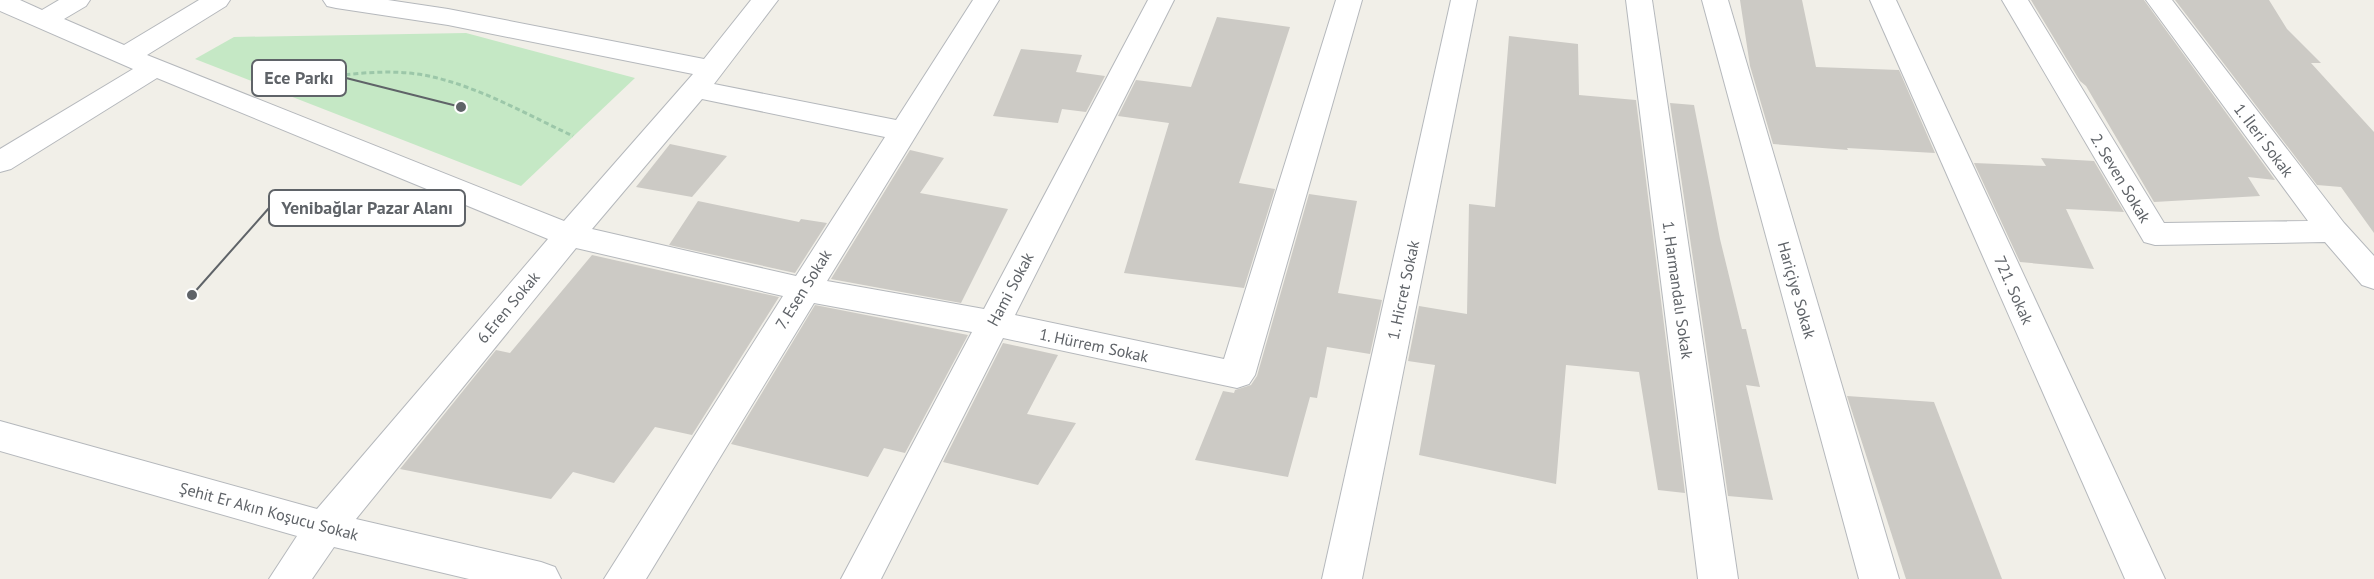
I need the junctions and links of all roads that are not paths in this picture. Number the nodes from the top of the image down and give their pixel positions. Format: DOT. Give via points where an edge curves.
graph roads {
  1 [pos="76,0"];
  2 [pos="217,0"];
  3 [pos="336,0"];
  4 [pos="765,0"];
  5 [pos="986,0"];
  6 [pos="1161,0"];
  7 [pos="1349,0"];
  8 [pos="1464,0"];
  9 [pos="1639,0"];
  10 [pos="1715,0"];
  11 [pos="1883,0"];
  12 [pos="2014,0"];
  13 [pos="2158,0"];
  14 [pos="0,1"];
  15 [pos="46,19"];
  16 [pos="126,56"];
  17 [pos="154,68"];
  18 [pos="703,79"];
  19 [pos="903,131"];
  20 [pos="0,162"];
  21 [pos="2333,231"];
  22 [pos="568,235"];
  23 [pos="2374,277"];
  24 [pos="803,289"];
  25 [pos="992,323"];
  26 [pos="0,436"];
  27 [pos="325,528"];
  28 [pos="289,579"];
  29 [pos="541,579"];
  30 [pos="624,579"];
  31 [pos="861,579"];
  32 [pos="1342,579"];
  33 [pos="1718,579"];
  34 [pos="1879,579"];
  35 [pos="2145,579"];
  1 -- 15 [label="street"];
  2 -- 16 [label="street"];
  3 -- 18 [label="street" via="448,17"];
  4 -- 18 [label="street, 6.Eren Sokak"];
  5 -- 19 [label="street, 7. Esen Sokak"];
  6 -- 25 [label="street, Hami Sokak"];
  7 -- 25 [label="street, 1. Hürrem Sokak" via="1238,375"];
  8 -- 32 [label="street, 1. Hicret Sokak"];
  9 -- 33 [label="street, 1. Harmandalı Sokak"];
  10 -- 34 [label="street, Hariçiye Sokak"];
  11 -- 35 [label="street, 721. Sokak"];
  12 -- 21 [label="street, 2. Seven Sokak" via="2155,234"];
  13 -- 21 [label="street, 1. İleri Sokak"];
  14 -- 15 [label="street, 1. Hürrem Sokak"];
  15 -- 16 [label="street, 1. Hürrem Sokak"];
  16 -- 17 [label="street, 1. Hürrem Sokak"];
  17 -- 20 [label="street"];
  17 -- 22 [label="street, 1. Hürrem Sokak"];
  18 -- 19 [label="street"];
  18 -- 22 [label="street, 6.Eren Sokak"];
  19 -- 24 [label="street, 7. Esen Sokak"];
  21 -- 23 [label="street, 1. İleri Sokak"];
  22 -- 24 [label="street, 1. Hürrem Sokak"];
  22 -- 27 [label="street, 6.Eren Sokak"];
  24 -- 25 [label="street, 1. Hürrem Sokak"];
  24 -- 30 [label="street, 7. Esen Sokak"];
  25 -- 31 [label="street, Hami Sokak"];
  26 -- 27 [label="street, Şehit Er Akın Koşucu Sokak"];
  27 -- 28 [label="street, 6.Eren Sokak"];
  27 -- 29 [label="street, Şehit Er Akın Koşucu Sokak"];
}
